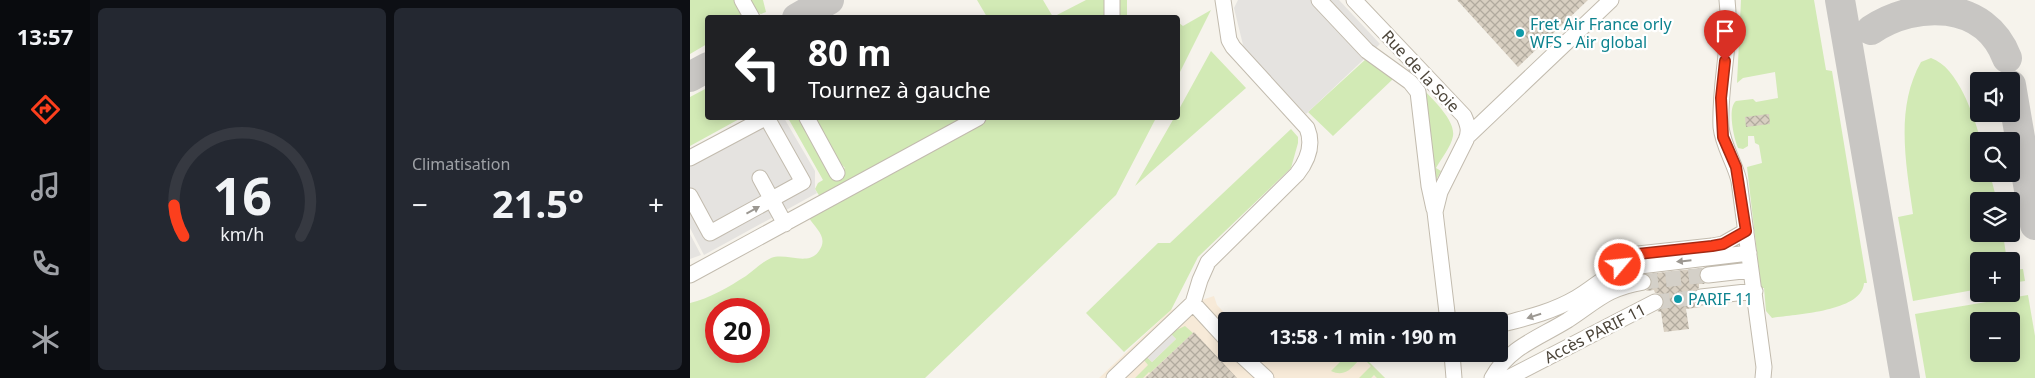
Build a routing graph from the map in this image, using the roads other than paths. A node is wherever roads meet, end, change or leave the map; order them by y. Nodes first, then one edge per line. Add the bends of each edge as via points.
1 (742, 0) edge
2 (1112, 0) edge
3 (1223, 0) edge
4 (1319, 0) edge
5 (1354, 0) edge
6 (1611, 0) edge
7 (1728, 0) edge
8 (750, 15) edge
9 (1112, 15) edge
10 (762, 120) edge
11 (767, 120) edge
12 (808, 120) edge
13 (974, 120) edge
14 (1468, 134) junction
15 (690, 158) edge
16 (837, 173) dead end
17 (760, 178) dead end
18 (690, 196) edge
19 (772, 199) junction
20 (1435, 212) junction
21 (785, 224) junction
22 (1746, 231) junction
23 (1750, 253) junction
24 (1751, 270) junction
25 (1614, 272) junction
26 (690, 275) edge
27 (1708, 275) tunnel mouth
28 (1643, 282) tunnel mouth
29 (1754, 290) junction
30 (1701, 296) tunnel mouth
31 (1588, 298) junction
32 (1655, 302) tunnel mouth
33 (1193, 303) junction
34 (1447, 312) edge
35 (1508, 322) edge
36 (1218, 330) edge
37 (1249, 362) edge
38 (1453, 362) edge
39 (1114, 378) edge
40 (1266, 378) edge
41 (1454, 378) edge
42 (1492, 378) edge
43 (1508, 378) edge
44 (1763, 378) edge

1 - 8 street
2 - 9 street
3 - 33 street via 1232,47 1307,128 1310,150 1297,174 1208,262
4 - 20 street via 1367,50 1410,82 1418,92
5 - 14 street, Rue de la Soie via 1464,116
6 - 14 street
7 - 22 street via 1721,126 1736,167
10 - 15 street
11 - 19 street via 803,182
12 - 16 street
13 - 21 street
14 - 20 street via 1440,192
17 - 19 street
18 -> 19 street via 710,233
19 - 21 street
20 - 34 street
21 - 26 street
22 - 23 street
22 - 25 street via 1723,244 1638,254
23 - 24 street
23 -> 25 street via 1631,267
24 - 27 street
24 - 29 street
25 - 31 street
28 - 31 street, Accès PARIF 11 via 1622,285
29 - 30 street
29 - 44 street
31 -> 35 street
31 - 42 street, Accès PARIF 11 via 1568,320 1515,350
32 - 43 street, Accès PARIF 11
33 - 36 street
33 - 39 street
37 - 40 street
38 - 41 street

